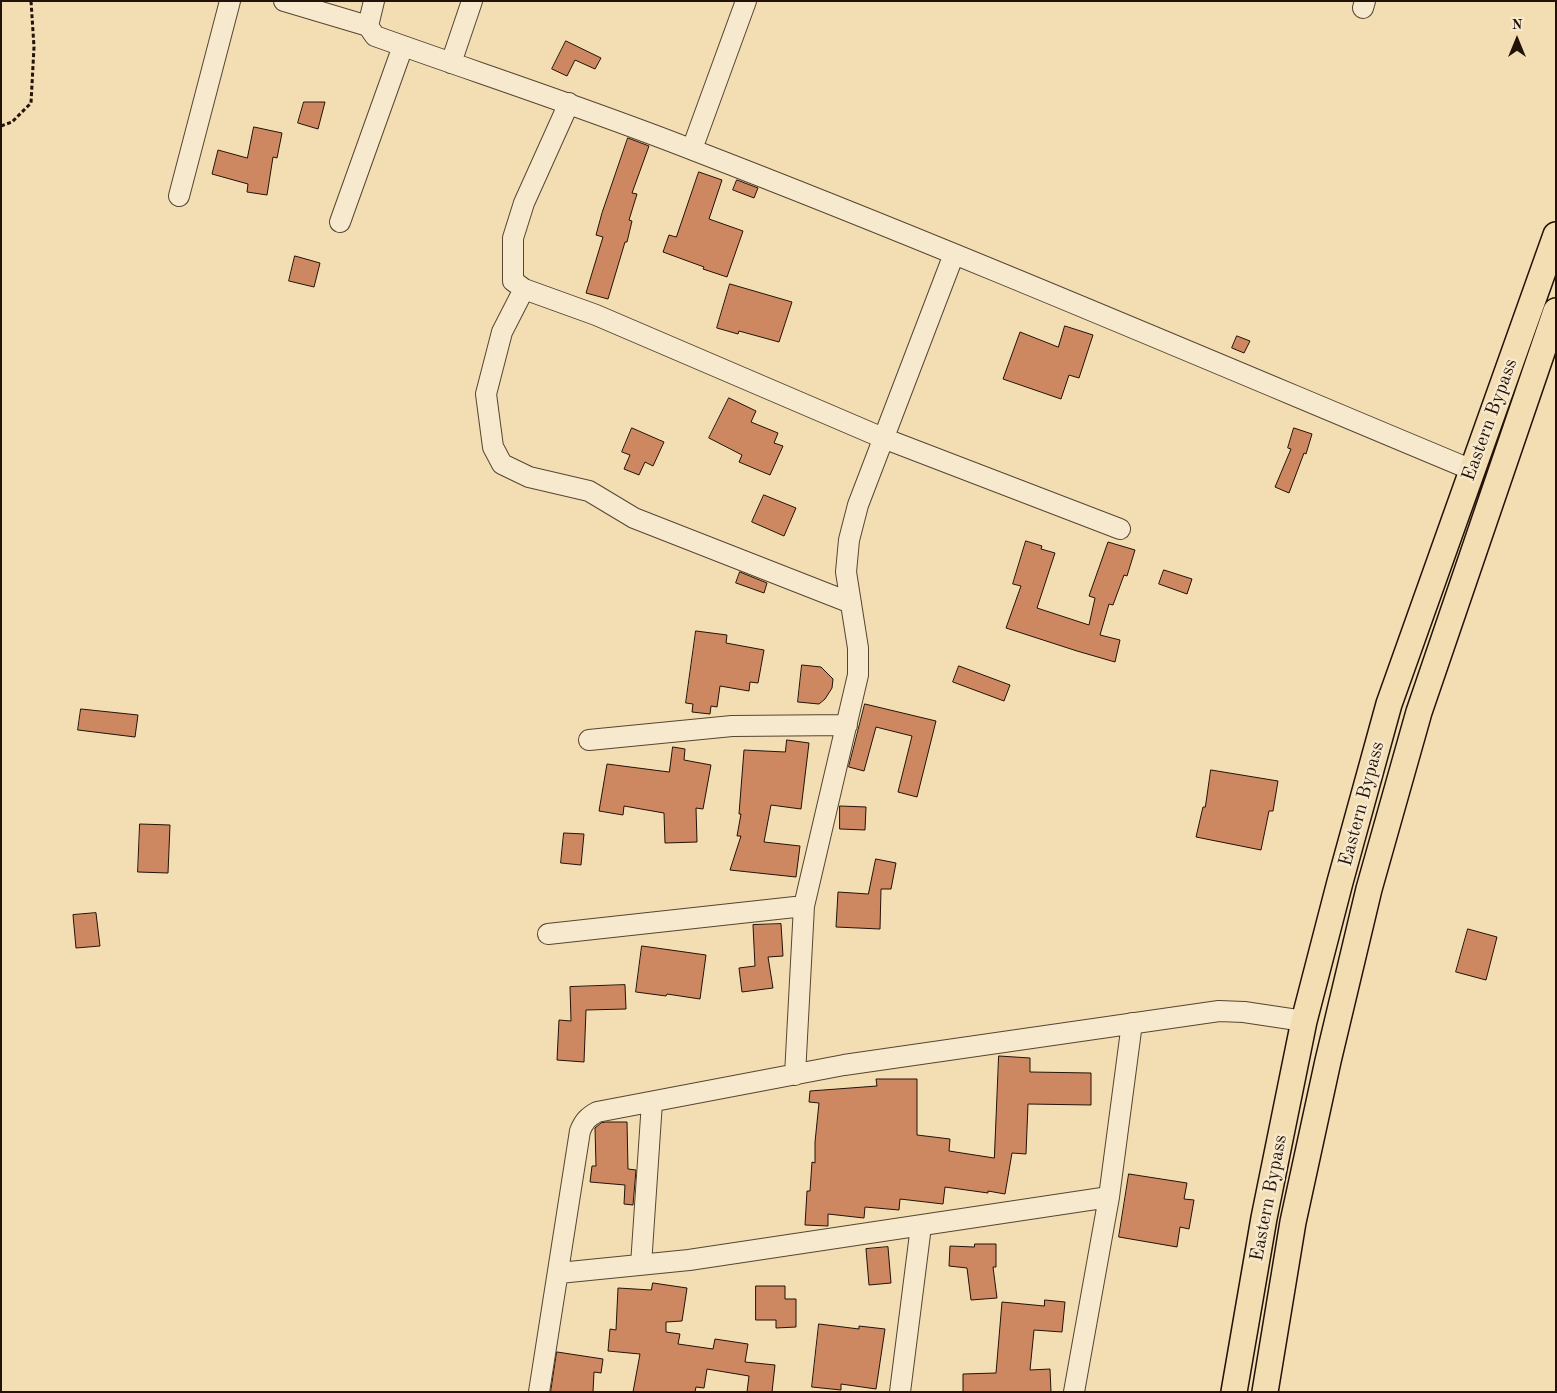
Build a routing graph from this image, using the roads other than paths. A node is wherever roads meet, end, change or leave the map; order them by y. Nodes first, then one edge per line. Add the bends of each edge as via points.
1 (230, 1) edge
2 (284, 1) edge
3 (374, 1) edge
4 (472, 1) edge
5 (746, 1) edge
6 (368, 26) junction
7 (403, 46) junction
8 (451, 63) junction
9 (569, 103) junction
10 (692, 149) junction
11 (179, 196) dead end
12 (340, 222) dead end
13 (1556, 235) edge
14 (954, 254) junction
15 (524, 289) junction
16 (1556, 311) edge
17 (884, 438) junction
18 (1472, 470) junction
19 (1120, 529) dead end
20 (851, 603) junction
21 (847, 725) junction
22 (589, 740) dead end
23 (804, 906) junction
24 (548, 934) dead end
25 (1304, 1022) junction
26 (1132, 1023) junction
27 (795, 1075) junction
28 (652, 1102) junction
29 (1109, 1197) junction
30 (922, 1226) junction
31 (641, 1265) junction
32 (558, 1273) junction
33 (1080, 1391) edge
34 (539, 1392) edge
35 (900, 1392) edge
36 (1234, 1392) edge
37 (1265, 1392) edge

1 - 11 street
2 - 6 street
3 - 6 street
4 - 8 street
5 - 10 street
6 - 7 street via 375,36
7 - 8 street
7 - 12 street
8 - 9 street
9 - 10 street
9 - 15 street via 524,203 513,238 513,281
10 - 14 street
13 - 18 main road, Eastern Bypass
14 - 17 street
14 - 18 street
15 - 17 street via 596,315
15 - 20 street via 502,332 486,394 493,447 502,464 529,477 589,491 634,518
16 - 37 main road, Eastern Bypass via 1418,712 1369,889 1293,1222
17 - 19 street
17 - 20 street via 858,505 849,540 846,572
18 - 25 main road, Eastern Bypass via 1389,704
20 - 21 street via 858,648 858,676
21 - 22 street via 732,726
21 - 23 street
23 - 24 street
23 - 27 street
25 - 26 street via 1220,1011
25 - 36 main road, Eastern Bypass via 1264,1218
26 - 27 street
26 - 29 street
27 - 28 street
28 - 31 street
28 - 32 street via 597,1112 583,1122
29 - 30 street
29 - 33 street
30 - 31 street
30 - 35 street
31 - 32 street
32 - 34 street

